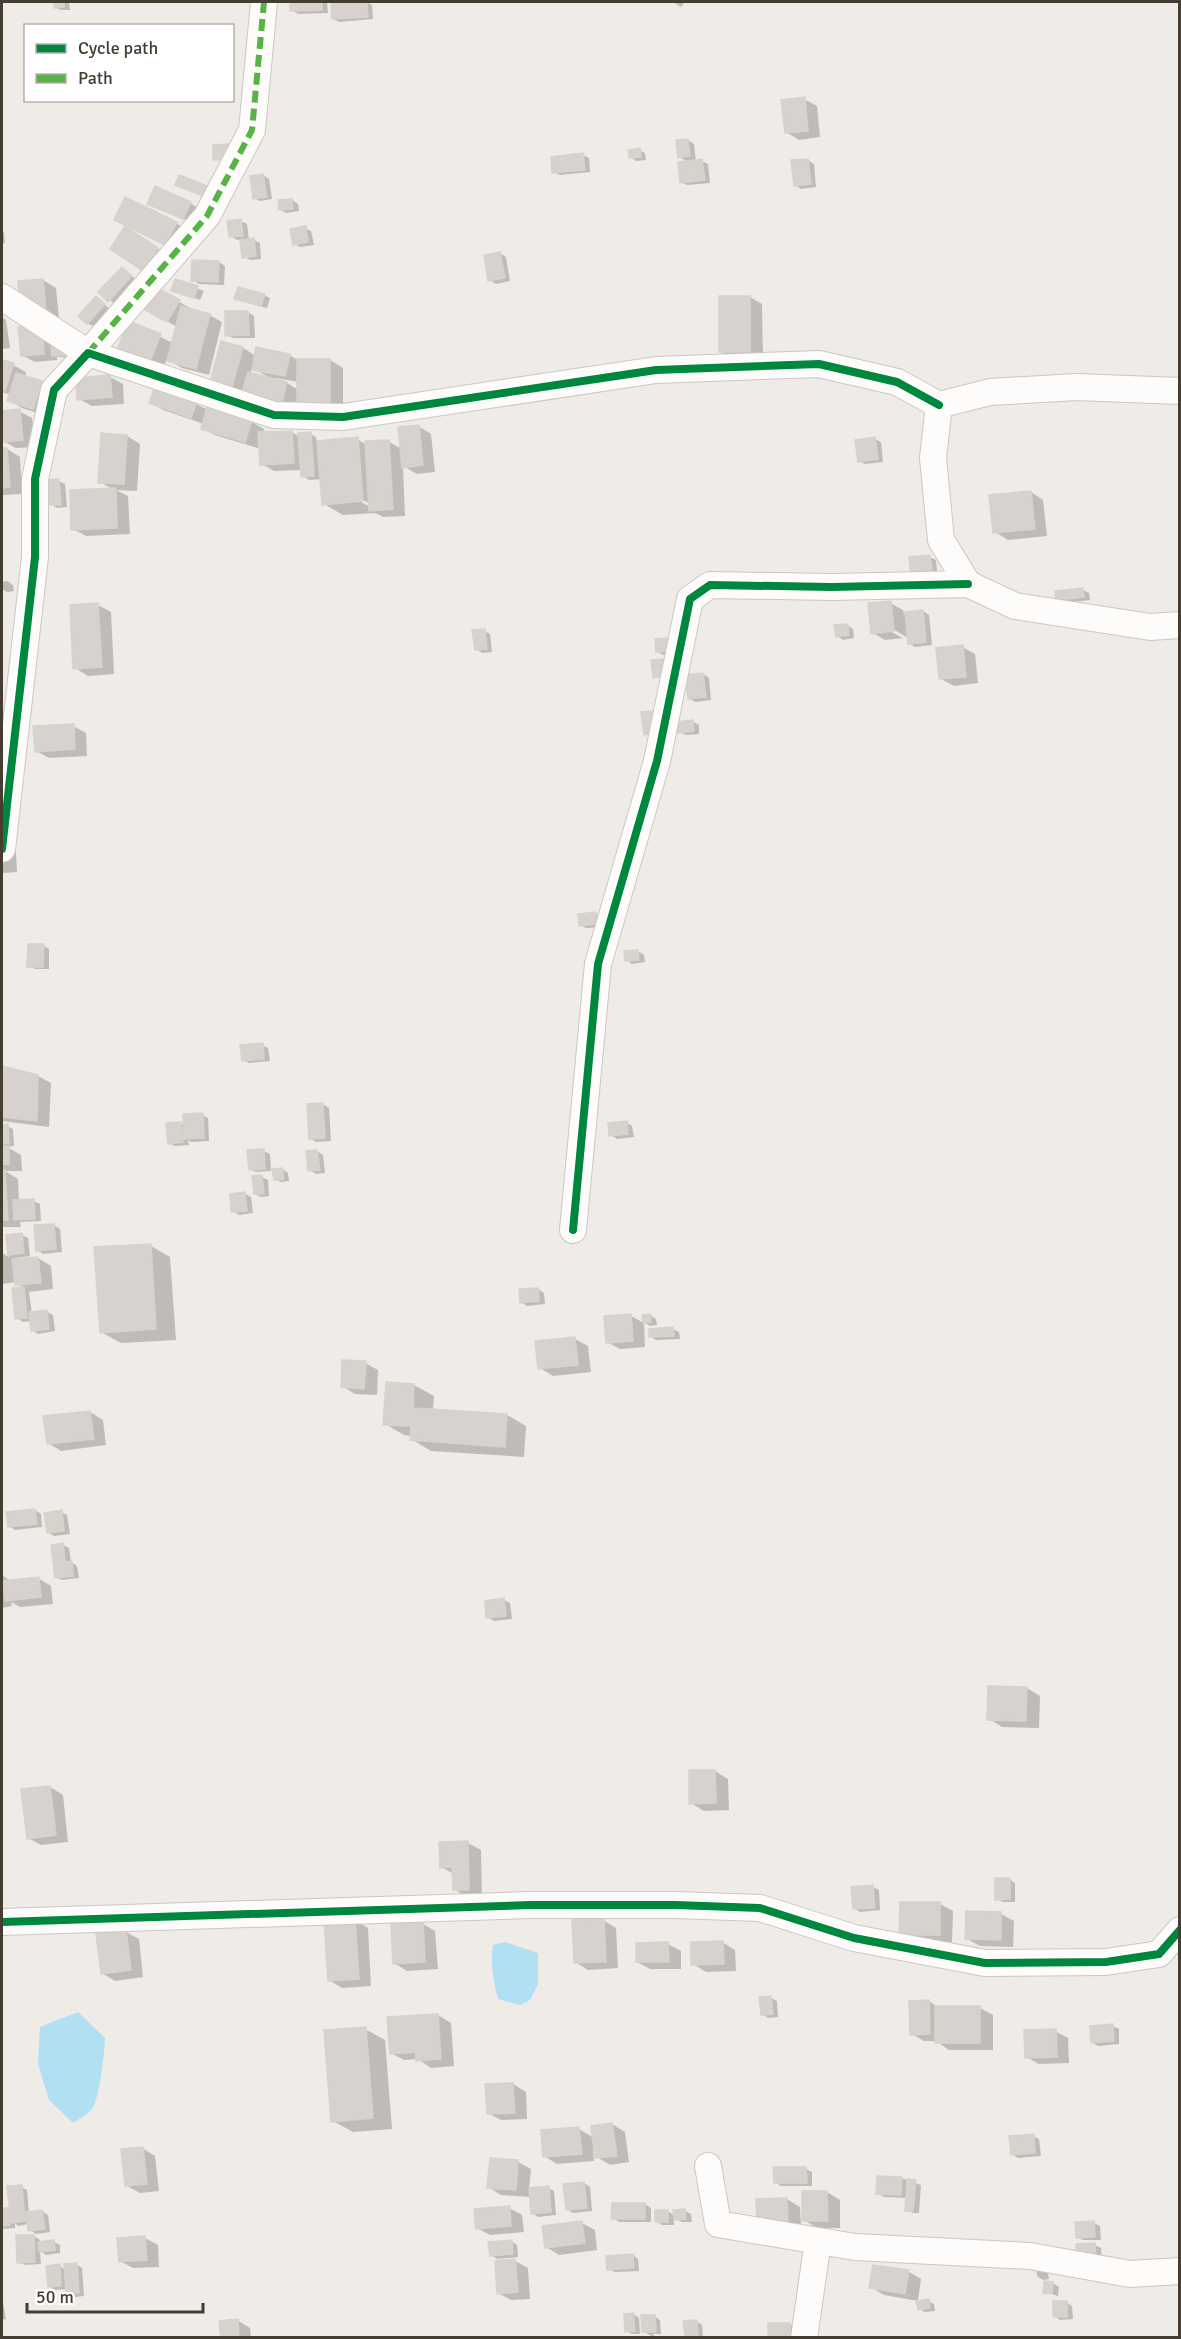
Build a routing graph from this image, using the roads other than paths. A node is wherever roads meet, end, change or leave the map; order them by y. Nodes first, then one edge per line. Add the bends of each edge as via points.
1 (264, 2) edge
2 (2, 297) edge
3 (88, 353) junction
4 (1179, 392) edge
5 (939, 405) junction
6 (969, 585) junction
7 (1179, 625) edge
8 (2, 849) edge
9 (573, 1230) dead end
10 (2, 1922) edge
11 (1179, 1930) edge
12 (708, 2166) dead end
13 (818, 2241) junction
14 (1179, 2271) edge
15 (804, 2337) edge

1 - 3 street via 252,130 207,216
2 - 3 street
3 - 5 street via 274,415 344,417 656,370 819,364 897,382
3 - 8 street via 54,390 35,478 34,557
4 - 5 street via 1076,387 990,392
5 - 6 street via 933,458 941,540
6 - 7 street via 1015,606 1150,627
6 - 9 street via 710,585 690,599 657,761 598,964
10 - 11 street via 530,1905 760,1908 854,1938 984,1963 1106,1962 1159,1954
12 - 13 street via 718,2224
13 - 14 street via 855,2247 1030,2256 1130,2274
13 - 15 street

